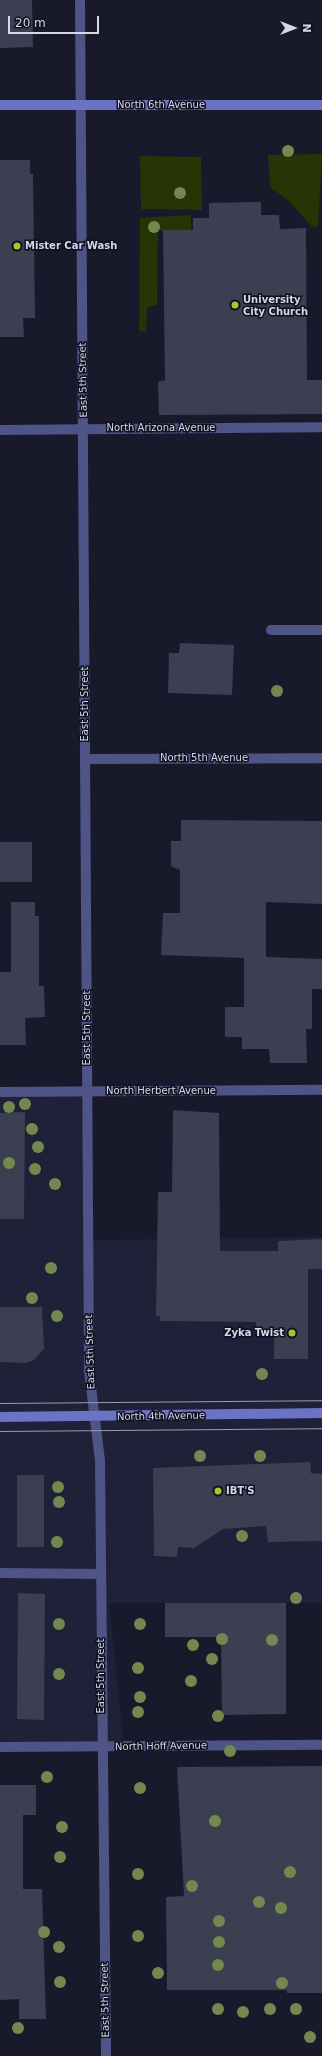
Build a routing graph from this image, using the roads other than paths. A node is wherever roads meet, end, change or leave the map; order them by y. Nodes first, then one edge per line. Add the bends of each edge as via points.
1 (80, 0) edge
2 (0, 105) edge
3 (322, 105) edge
4 (79, 106) junction
5 (322, 427) edge
6 (84, 428) junction
7 (0, 430) edge
8 (271, 630) dead end
9 (322, 630) edge
10 (322, 758) edge
11 (85, 759) junction
12 (322, 1090) edge
13 (0, 1092) edge
14 (88, 1092) junction
15 (322, 1413) edge
16 (0, 1417) edge
17 (94, 1417) junction
18 (0, 1573) edge
19 (101, 1574) junction
20 (322, 1745) edge
21 (0, 1747) edge
22 (102, 1747) junction
23 (106, 2056) edge

1 - 4 street, East 5th Street
2 - 4 street, North 6th Avenue
3 - 4 street, North 6th Avenue
4 - 6 street, East 5th Street
5 - 6 street, North Arizona Avenue
6 - 7 street, North Arizona Avenue
6 - 11 street, East 5th Street
8 - 9 street
10 - 11 street, North 5th Avenue
11 - 14 street, East 5th Street
12 - 14 street, North Herbert Avenue
13 - 14 street, North Herbert Avenue
14 - 17 street, East 5th Street via 89,1371
15 - 17 street, North 4th Avenue
16 - 17 street, North 4th Avenue
17 - 19 street, East 5th Street via 100,1460
18 - 19 street
19 - 22 street, East 5th Street
20 - 22 street, North Hoff Avenue
21 - 22 street, North Hoff Avenue
22 - 23 street, East 5th Street

